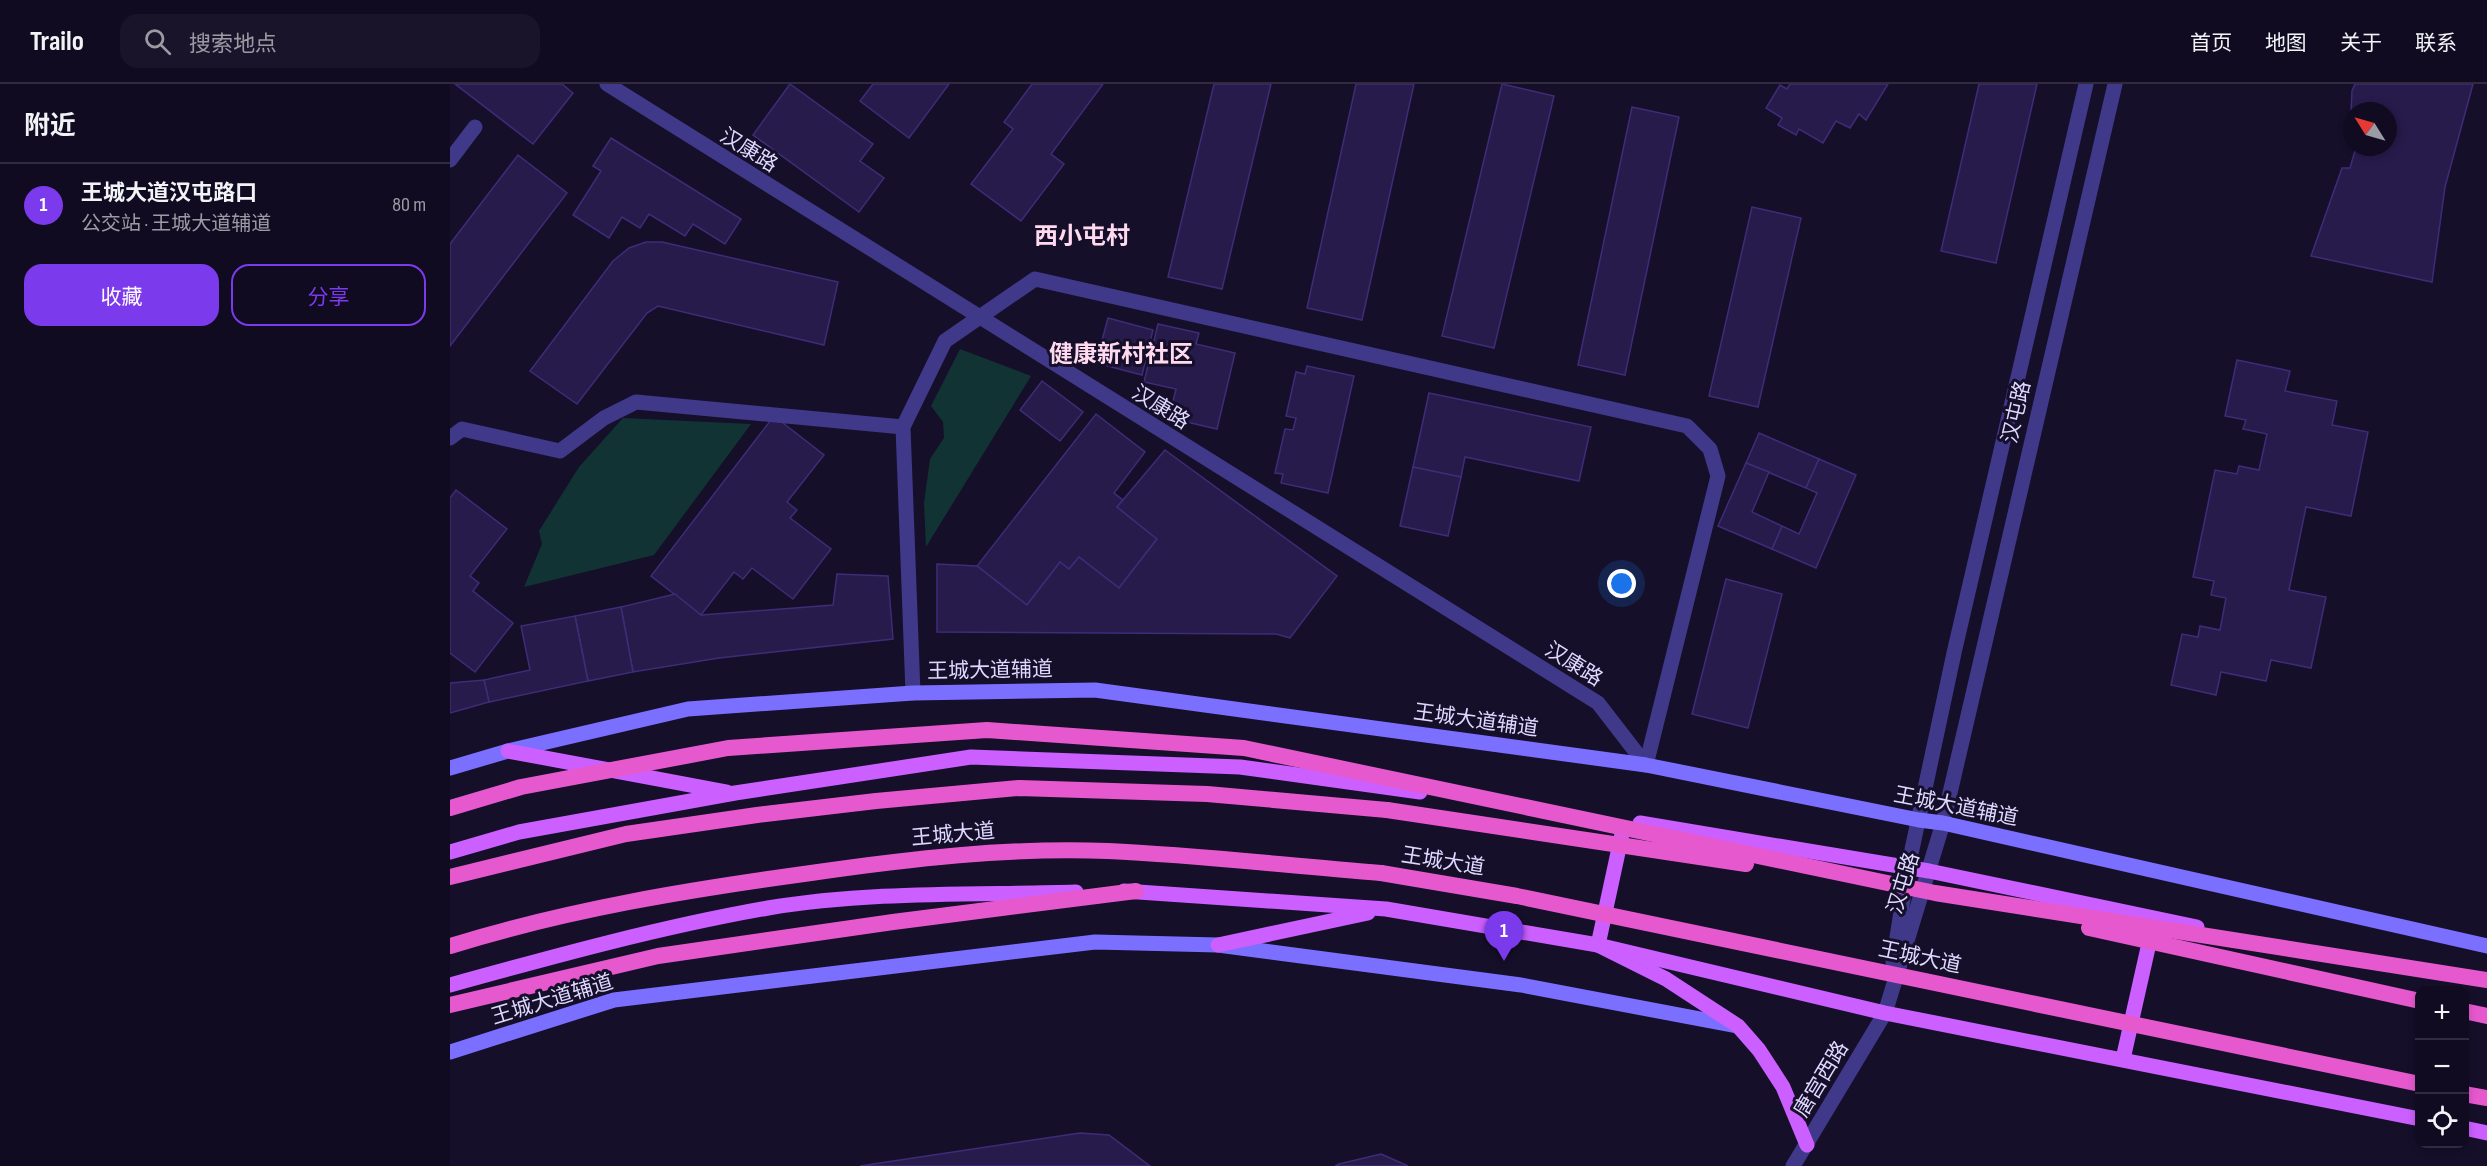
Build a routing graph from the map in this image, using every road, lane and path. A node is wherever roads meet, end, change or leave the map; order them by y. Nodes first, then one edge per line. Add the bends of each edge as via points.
1 (607, 84) edge
2 (2086, 84) edge
3 (2115, 84) edge
4 (475, 127) dead end
5 (450, 160) edge
6 (979, 318) junction
7 (903, 427) junction
8 (450, 438) edge
9 (913, 693) junction
10 (508, 751) junction
11 (1646, 765) junction
12 (450, 768) edge
13 (735, 793) junction
14 (450, 808) edge
15 (1919, 820) junction
16 (1625, 821) junction
17 (1943, 823) junction
18 (450, 852) edge
19 (1908, 868) junction
20 (1929, 871) junction
21 (450, 877) edge
22 (1136, 891) junction
23 (1935, 893) junction
24 (1386, 909) junction
25 (2155, 918) junction
26 (1218, 945) junction
27 (1598, 945) junction
28 (450, 946) edge
29 (2487, 946) edge
30 (2487, 980) edge
31 (450, 985) edge
32 (2487, 988) edge
33 (2415, 1000) edge
34 (450, 1005) edge
35 (2469, 1012) edge
36 (1885, 1013) junction
37 (2487, 1016) edge
38 (1738, 1026) junction
39 (450, 1052) edge
40 (2123, 1059) junction
41 (2415, 1083) edge
42 (2469, 1095) edge
43 (2487, 1098) edge
44 (2415, 1118) edge
45 (2469, 1129) edge
46 (2487, 1133) edge
47 (1807, 1145) junction
48 (1793, 1166) edge

1 - 6 street, 汉康路
2 - 15 street, 汉屯路
3 - 17 street, 汉屯路
4 - 5 street
6 - 7 street via 945,341
6 - 11 street, 汉康路 via 1598,703
6 - 11 street via 1035,279 1687,426 1710,449 1718,476
7 - 8 street via 636,402 604,418 560,451 462,429
7 - 9 street
9 - 10 main road, 王城大道辅道 via 688,709
9 - 11 main road, 王城大道辅道 via 1095,690
10 - 12 main road, 王城大道辅道
10 - 13 main road
11 - 15 main road, 王城大道辅道
13 - 16 main road via 971,757 1240,767
13 - 18 main road via 519,832
14 - 23 highway, bridge via 521,787 728,748 987,730 1244,748
15 - 17 main road, 王城大道辅道
15 - 19 street, 汉屯路
16 - 19 main road
16 - 27 main road
17 - 20 street, 汉屯路
17 - 29 main road, 王城大道辅道
19 - 20 main road
19 - 36 street, 汉屯路
20 - 25 main road
20 - 36 street, 汉屯路
21 - 23 highway, 王城大道, bridge via 626,834 852,803 1019,788 1207,794 1386,810
22 - 24 main road
22 - 31 main road via 864,898 769,908 612,941
22 - 34 highway via 658,956
23 - 30 highway, bridge
23 - 33 highway, 王城大道, bridge
24 - 26 main road
24 - 27 main road
25 - 32 main road
25 - 40 main road
26 - 38 main road, 王城大道辅道 via 1521,985
26 - 39 main road, 王城大道辅道 via 1095,942 614,1000
27 - 36 main road
27 - 38 main road via 1666,979
28 - 41 highway, 王城大道, bridge via 609,904 711,886 866,865 1018,851 1108,851 1381,873 1517,896
35 - 37 highway
36 - 40 main road
36 - 47 street, 唐宫西路
38 - 47 main road via 1783,1087
40 - 44 main road
42 - 43 highway
45 - 46 main road
47 - 48 street, 唐宫西路

